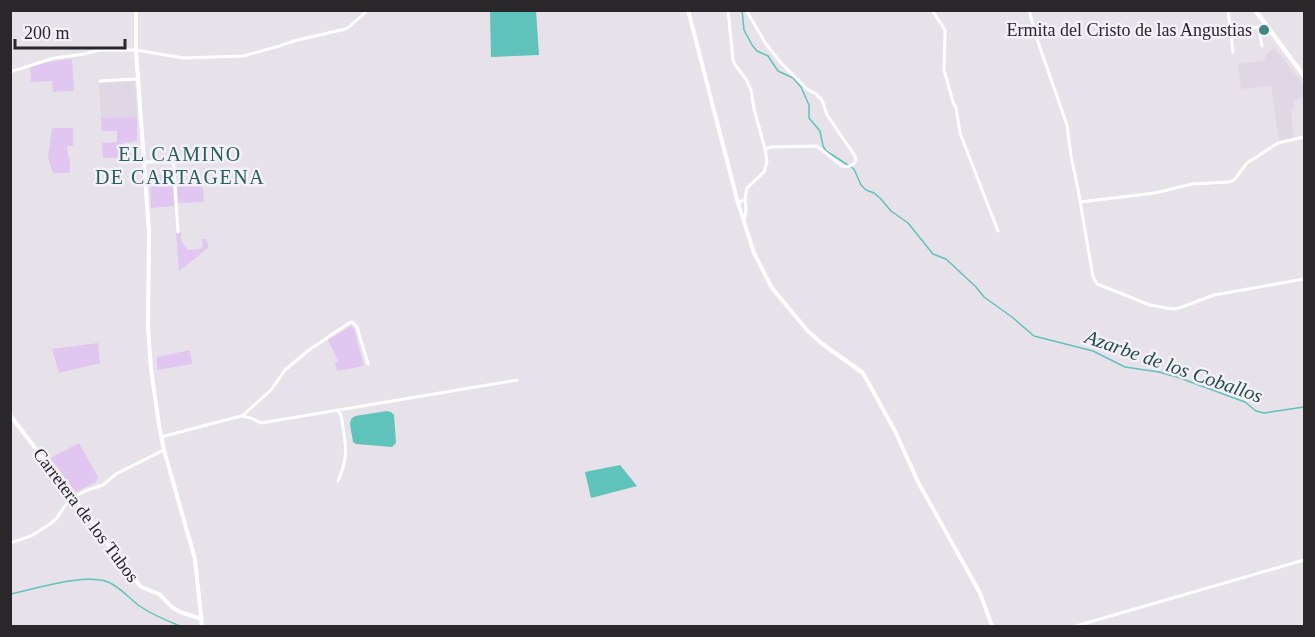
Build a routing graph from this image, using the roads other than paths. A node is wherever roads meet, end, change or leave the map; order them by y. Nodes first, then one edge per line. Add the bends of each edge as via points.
1 (136, 10) edge
2 (368, 10) edge
3 (688, 10) edge
4 (728, 10) edge
5 (746, 10) edge
6 (932, 10) edge
7 (1029, 10) edge
8 (1228, 10) edge
9 (1255, 10) edge
10 (1266, 24) junction
11 (1259, 27) junction
12 (1231, 31) junction
13 (1262, 46) dead end
14 (136, 50) junction
15 (1233, 52) dead end
16 (10, 72) edge
17 (1305, 76) edge
18 (138, 79) junction
19 (100, 81) dead end
20 (1305, 137) edge
21 (765, 149) junction
22 (173, 155) dead end
23 (144, 162) junction
24 (173, 162) junction
25 (745, 199) junction
26 (1080, 202) junction
27 (738, 203) junction
28 (744, 223) junction
29 (998, 231) dead end
30 (178, 232) dead end
31 (1305, 279) edge
32 (368, 364) dead end
33 (517, 380) dead end
34 (337, 410) junction
35 (10, 415) edge
36 (242, 416) junction
37 (161, 437) junction
38 (164, 450) junction
39 (338, 481) dead end
40 (74, 498) junction
41 (10, 543) edge
42 (1305, 560) edge
43 (202, 619) junction
44 (202, 627) edge
45 (992, 627) edge
46 (1076, 627) edge

1 - 14 main road
2 - 14 street via 345,29 243,56 183,58
3 - 27 main road
4 - 21 street via 733,60 750,87
5 - 21 street via 781,63 822,100 856,161 845,167 814,146
6 - 29 street via 945,30 945,70 960,133
7 - 26 street via 1067,125
8 - 12 street
9 - 10 main road
10 - 11 street
10 - 17 main road
11 - 12 street
11 - 13 street
12 - 15 street
14 - 16 street via 99,50 54,58
14 - 18 main road
18 - 19 street
18 - 23 main road
20 - 26 street via 1278,143 1261,153 1229,182
21 - 25 street via 764,172 747,188
22 - 24 street
23 - 24 street
23 - 37 main road via 149,232 148,327
24 - 30 street
25 - 27 street
25 - 28 street
26 - 31 street via 1097,284 1150,304 1175,309 1222,293
27 - 28 main road
28 - 45 main road via 772,288 807,330 863,373 980,593
32 - 36 street via 357,327 349,322 285,370 271,390
33 - 34 street
34 - 36 street via 261,423
34 - 39 street via 347,450
35 - 40 main road, Carretera de los Tubos
36 - 37 street
37 - 38 main road
38 - 40 street
38 - 43 main road via 195,559
40 - 41 street via 50,525
40 - 43 main road, Carretera de los Tubos via 141,587 159,594 180,612
42 - 46 street
43 - 44 main road

